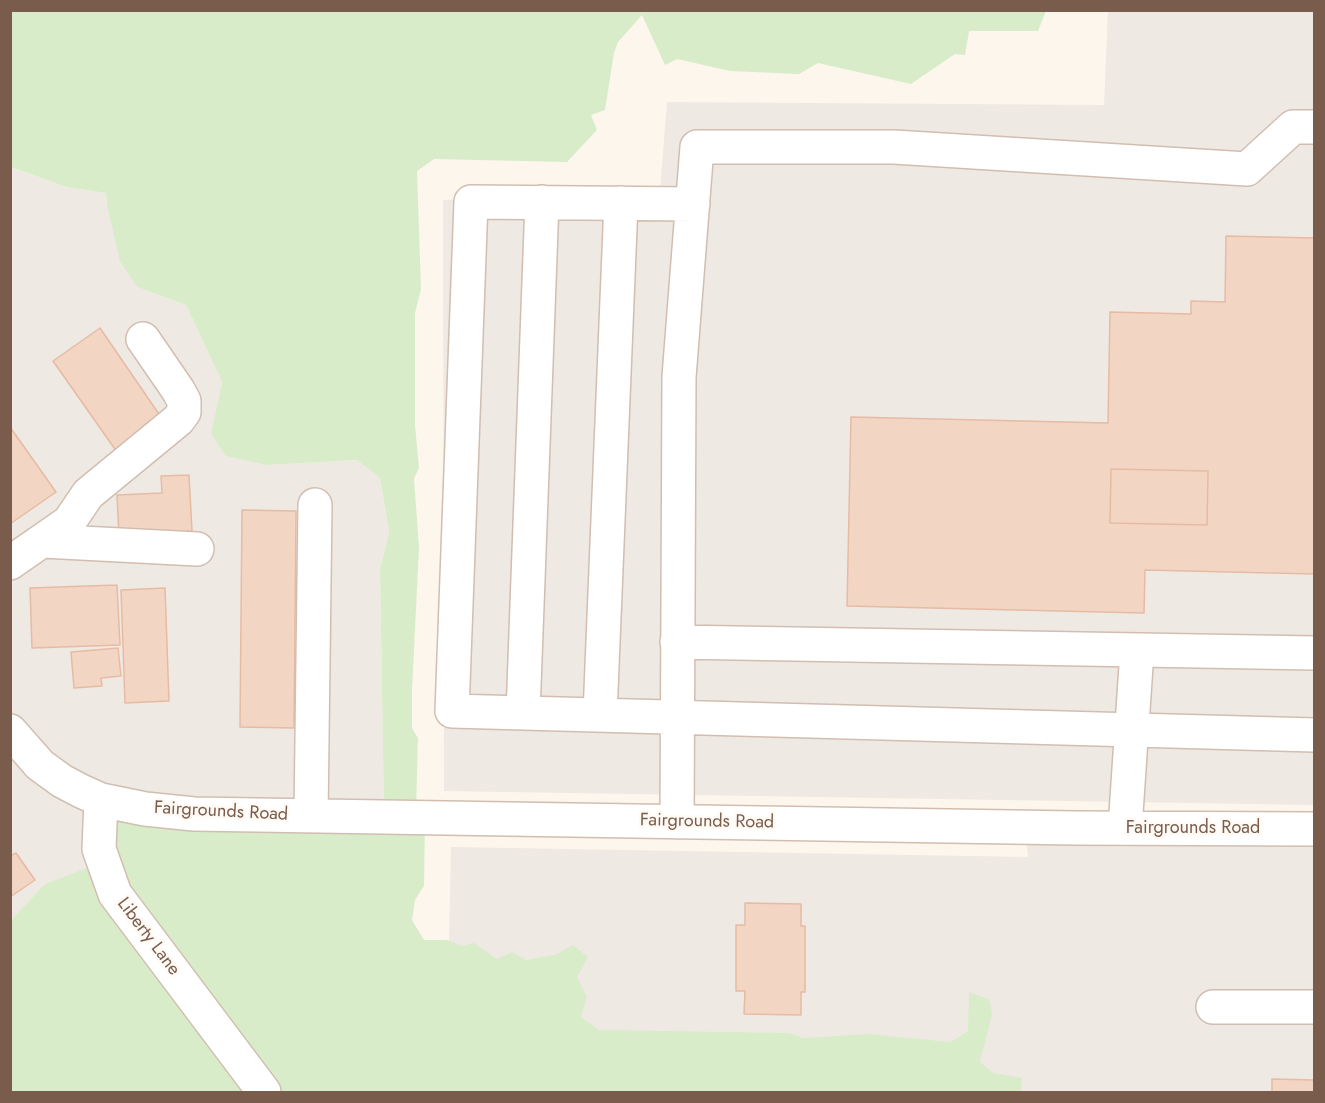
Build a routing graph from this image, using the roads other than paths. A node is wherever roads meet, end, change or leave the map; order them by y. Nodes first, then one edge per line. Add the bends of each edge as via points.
1 (1314, 126) edge
2 (542, 202) junction
3 (621, 203) junction
4 (693, 204) junction
5 (143, 339) dead end
6 (315, 505) dead end
7 (43, 541) junction
8 (197, 549) dead end
9 (10, 562) edge
10 (677, 642) junction
11 (1137, 651) junction
12 (1314, 652) edge
13 (523, 714) junction
14 (600, 715) junction
15 (676, 718) junction
16 (1132, 730) junction
17 (10, 731) edge
18 (1314, 735) edge
19 (101, 800) junction
20 (311, 816) junction
21 (677, 822) junction
22 (1125, 828) junction
23 (1314, 829) edge
24 (1213, 1007) dead end
25 (1314, 1007) edge
26 (264, 1092) edge

1 - 4 street via 1293,127 1247,170 894,147 697,147
2 - 3 street
2 - 13 street
2 - 13 street via 471,202 452,711
3 - 4 street
3 - 14 street
4 - 10 street via 679,377
5 - 7 street via 184,400 184,412 88,494 69,522
6 - 20 street
7 - 8 street
7 - 9 street
10 - 11 street
10 - 15 street
11 - 12 street
11 - 16 street
13 - 14 street
14 - 15 street
15 - 16 street
15 - 21 street
16 - 18 street
16 - 22 street
17 - 19 street via 40,765 62,782
19 - 20 street, Fairgrounds Road via 194,814
19 - 26 street, Liberty Lane via 99,849 115,894
20 - 21 street, Fairgrounds Road
21 - 22 street, Fairgrounds Road
22 - 23 street, Fairgrounds Road
24 - 25 street

